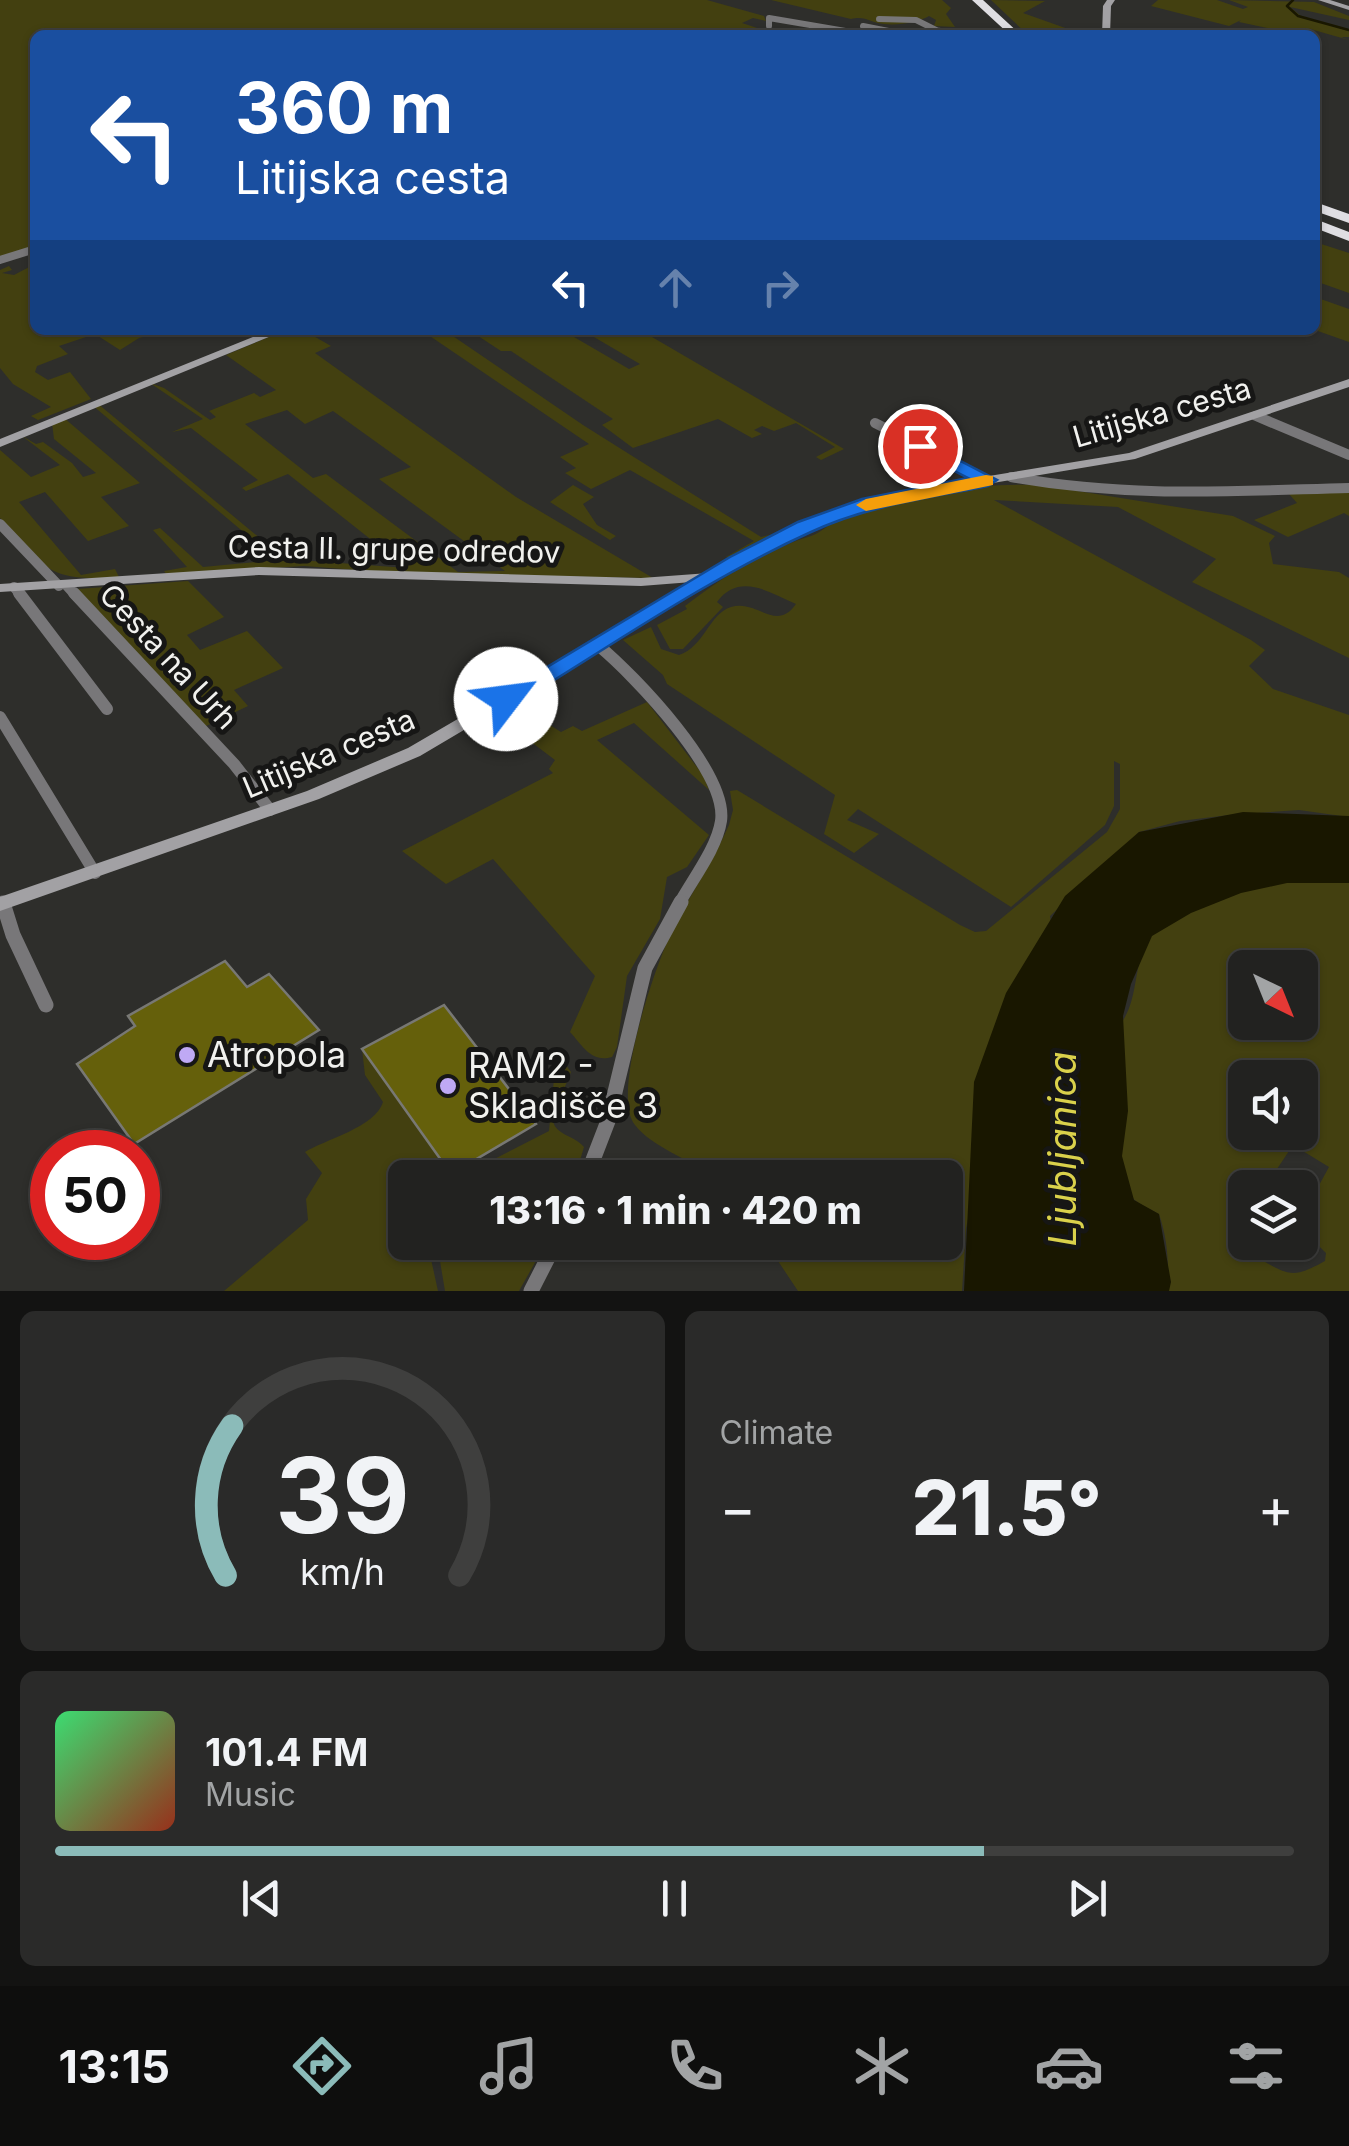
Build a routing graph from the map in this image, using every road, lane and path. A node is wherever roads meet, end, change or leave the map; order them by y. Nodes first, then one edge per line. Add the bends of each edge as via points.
1 (964, 0) edge
2 (977, 0) edge
3 (1110, 0) edge
4 (1334, 0) edge
5 (1324, 1) edge
6 (1349, 8) edge
7 (879, 19) dead end
8 (825, 22) dead end
9 (769, 26) dead end
10 (924, 29) dead end
11 (866, 30) edge
12 (931, 30) edge
13 (936, 30) edge
14 (997, 30) edge
15 (1010, 30) edge
16 (1106, 30) edge
17 (1320, 207) edge
18 (1320, 208) edge
19 (1349, 210) edge
20 (1349, 222) edge
21 (1320, 224) edge
22 (1349, 238) edge
23 (30, 251) edge
24 (0, 260) edge
25 (268, 335) edge
26 (1345, 388) edge
27 (1256, 416) junction
28 (875, 424) dead end
29 (0, 443) edge
30 (1349, 455) edge
31 (1011, 477) junction
32 (988, 480) junction
33 (1349, 488) edge
34 (0, 524) edge
35 (712, 576) junction
36 (62, 585) junction
37 (7, 587) edge
38 (599, 646) junction
39 (106, 709) dead end
40 (0, 717) edge
41 (270, 810) junction
42 (94, 873) junction
43 (1, 904) edge
44 (46, 1005) dead end
45 (593, 1160) edge
46 (547, 1260) edge
47 (531, 1291) edge

1 - 14 highway
2 - 15 highway
3 - 16 main road
4 - 5 main road
5 - 6 main road
7 - 13 street via 916,20
8 - 11 street
9 - 11 street via 769,18
10 - 12 street
17 - 19 highway
18 - 20 highway
21 - 22 highway
23 - 24 street
25 - 29 main road
26 - 27 main road, Litijska cesta
27 - 30 street
27 - 31 main road, Litijska cesta via 1132,456
28 - 32 street
31 - 32 main road, Litijska cesta
31 - 33 street via 1182,495
32 - 35 main road, Litijska cesta via 838,514
34 - 36 street, Cesta na Urh
35 - 36 main road, Cesta II. grupe odredov via 641,582 259,570
35 - 38 main road, Litijska cesta
36 - 37 main road, Cesta II. grupe odredov
36 - 41 street, Cesta na Urh
37 - 39 street, Cesta II. grupe odredov
38 - 41 main road, Litijska cesta via 414,752
38 - 45 street via 638,679 715,782 723,815 645,968
40 - 42 street
41 - 42 main road, Litijska cesta
42 - 43 main road, Litijska cesta
43 - 44 street, Litijska cesta
46 - 47 street

